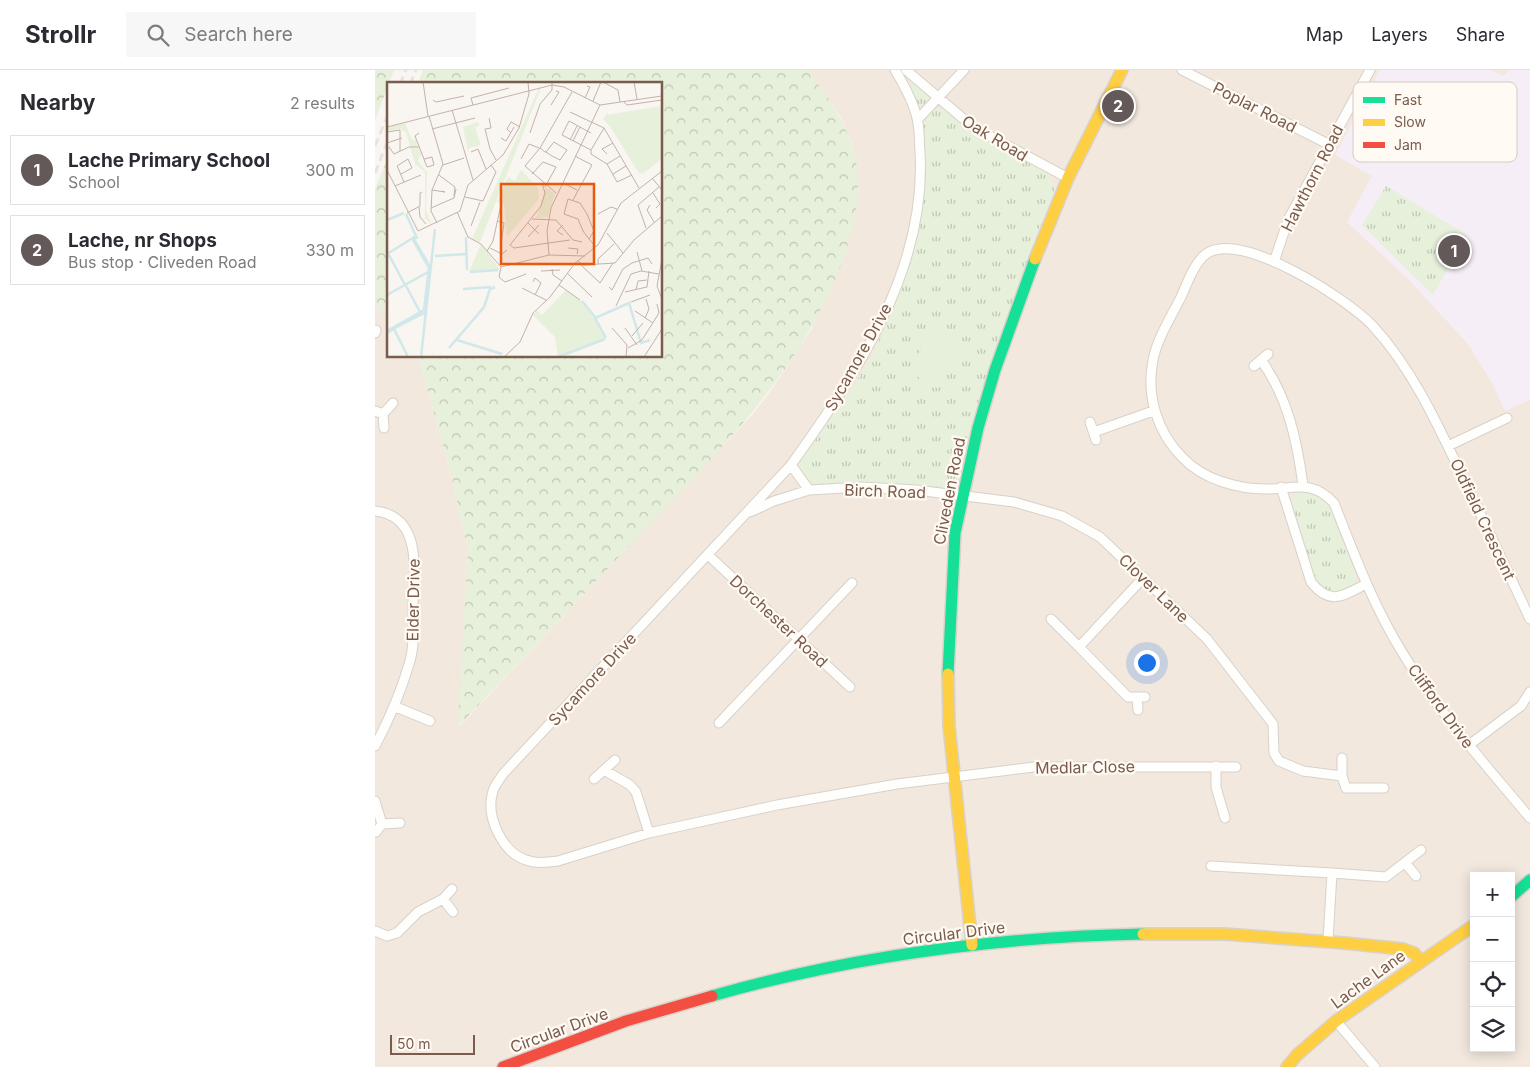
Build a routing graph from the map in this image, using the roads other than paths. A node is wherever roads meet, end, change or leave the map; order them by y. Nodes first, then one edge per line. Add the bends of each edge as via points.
1 (895, 70) edge
2 (906, 70) edge
3 (964, 70) edge
4 (1122, 70) edge
5 (1182, 70) edge
6 (1370, 70) edge
7 (1363, 82) edge
8 (938, 99) junction
9 (1353, 101) edge
10 (917, 119) junction
11 (1329, 144) junction
12 (1067, 178) junction
13 (1274, 262) junction
14 (1261, 360) dead end
15 (393, 403) dead end
16 (1153, 411) junction
17 (379, 412) edge
18 (1507, 418) dead end
19 (1090, 422) dead end
20 (383, 428) dead end
21 (1448, 446) junction
22 (791, 464) junction
23 (1303, 486) junction
24 (1281, 487) junction
25 (809, 490) junction
26 (962, 495) junction
27 (375, 511) edge
28 (746, 514) junction
29 (1339, 516) joint
30 (708, 555) junction
31 (1144, 577) junction
32 (852, 583) dead end
33 (1366, 584) junction
34 (1530, 619) edge
35 (1051, 620) dead end
36 (797, 639) junction
37 (1079, 647) junction
38 (850, 687) dead end
39 (1530, 692) edge
40 (396, 707) junction
41 (1137, 710) dead end
42 (430, 721) dead end
43 (719, 723) dead end
44 (1469, 745) junction
45 (375, 746) edge
46 (1342, 758) dead end
47 (615, 760) dead end
48 (1216, 766) junction
49 (1237, 767) dead end
50 (604, 770) junction
51 (1341, 776) junction
52 (955, 777) junction
53 (594, 780) dead end
54 (1384, 788) dead end
55 (375, 800) edge
56 (1225, 818) dead end
57 (1530, 818) edge
58 (400, 823) dead end
59 (382, 824) junction
60 (376, 832) edge
61 (649, 833) junction
62 (1421, 850) dead end
63 (1406, 864) junction
64 (1211, 866) dead end
65 (1332, 873) junction
66 (1416, 876) dead end
67 (1530, 880) edge
68 (452, 889) dead end
69 (1515, 893) edge
70 (443, 899) junction
71 (453, 912) dead end
72 (1470, 928) edge
73 (375, 932) edge
74 (1328, 940) junction
75 (972, 945) junction
76 (1421, 961) junction
77 (1336, 1021) junction
78 (503, 1067) edge
79 (1287, 1067) edge
80 (1375, 1067) edge

1 - 10 street, Sycamore Drive via 909,95
2 - 8 street, Oak Road
3 - 8 street
4 - 12 street, Cliveden Road
5 - 11 street, Poplar Road
6 - 7 street, Hawthorn Road
8 - 10 street
8 - 12 street, Oak Road via 973,127
9 - 11 street, Hawthorn Road
10 - 22 street, Sycamore Drive via 921,177 904,265 874,335 853,373
11 - 13 street, Hawthorn Road via 1289,220
12 - 26 street, Cliveden Road via 995,370
13 - 16 street, Oldfield Crescent via 1223,248 1206,253 1158,344 1151,385
13 - 21 street, Oldfield Crescent via 1329,292 1370,323 1407,371
14 - 23 street via 1286,408 1299,453
15 - 17 street
16 - 19 street via 1095,436
16 - 24 street, Oldfield Crescent via 1182,458 1201,471 1224,483 1264,489
17 - 20 street
18 - 21 street, Oldfield Crescent
21 - 34 street, Oldfield Crescent
22 - 25 street
22 - 28 street, Sycamore Drive
23 - 24 street, Oldfield Crescent
23 - 29 street, Oldfield Crescent via 1325,494
24 - 33 street via 1311,582 1319,592 1327,596 1343,596
25 - 26 street, Birch Road via 862,487
25 - 28 street, Birch Road via 774,500
26 - 31 street, Clover Lane via 1014,502 1062,516 1100,537
26 - 52 street, Cliveden Road via 955,533 948,646 949,726
27 - 40 street, Elder Drive via 395,518 408,533 414,549 414,642
28 - 30 street, Sycamore Drive
29 - 33 street, Clifford Drive
30 - 36 street, Dorchester Road
30 - 61 street, Sycamore Drive via 503,774 493,791 491,808 494,824 502,840 526,860 542,863 558,860
31 - 37 street
31 - 51 street, Clover Lane via 1207,639 1267,715 1274,732 1274,753 1279,761 1303,771
32 - 36 street
33 - 44 street, Clifford Drive via 1401,651 1435,704
35 - 37 street
36 - 38 street, Dorchester Road
36 - 43 street
37 - 41 street via 1128,696 1141,697
39 - 44 street via 1521,706
40 - 42 street
40 - 45 street, Elder Drive
44 - 57 street, Clifford Drive
46 - 51 street
47 - 50 street
48 - 49 street, Medlar Close
48 - 52 street, Medlar Close via 1034,767
48 - 56 street via 1216,786
50 - 53 street
50 - 61 street via 636,792
51 - 54 street via 1347,788
52 - 61 street, Sycamore Drive via 841,793
52 - 75 street, Cliveden Road
55 - 59 street
58 - 59 street
59 - 60 street
62 - 63 street
63 - 65 street via 1387,877
63 - 66 street
64 - 65 street
65 - 74 street
67 - 69 street
68 - 70 street
70 - 71 street
70 - 73 street via 418,912 397,933 387,936
72 - 76 street, Lache Lane
74 - 75 street, Circular Drive via 1164,933
74 - 76 street, Circular Drive via 1403,949 1414,953
75 - 78 street, Circular Drive via 787,977 731,991 667,1008
76 - 77 street, Lache Lane
77 - 79 street, Lache Lane
77 - 80 street

